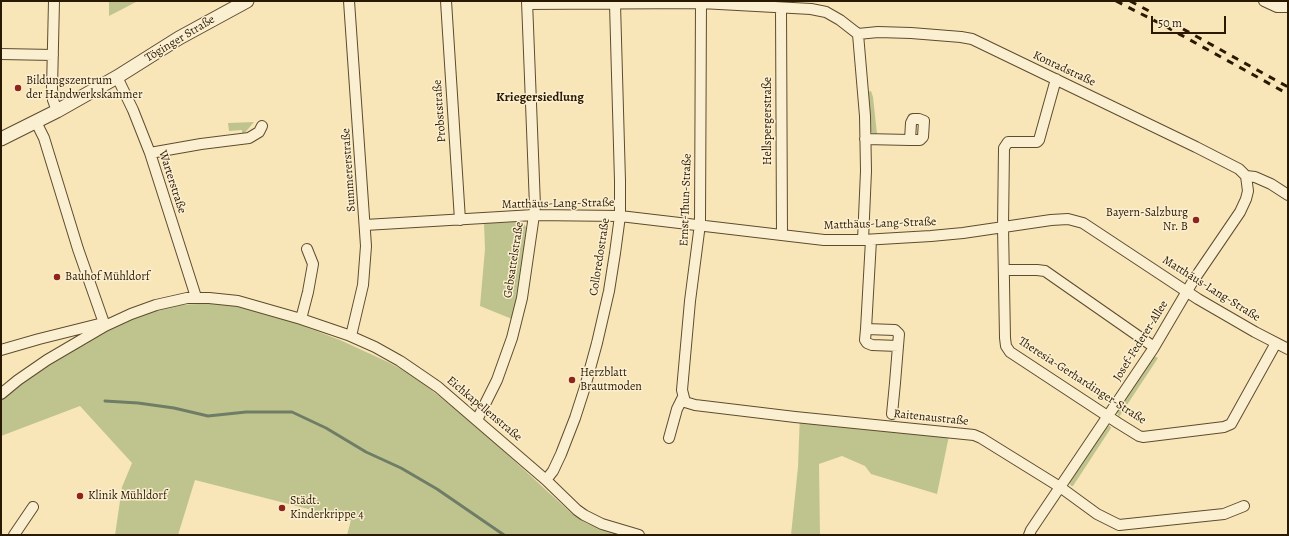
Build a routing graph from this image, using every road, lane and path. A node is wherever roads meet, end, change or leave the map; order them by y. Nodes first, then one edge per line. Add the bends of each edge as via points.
1 (54, 1) edge
2 (247, 1) edge
3 (349, 1) edge
4 (446, 1) edge
5 (1264, 1) edge
6 (701, 2) edge
7 (527, 3) edge
8 (685, 3) edge
9 (615, 4) junction
10 (232, 5) edge
11 (818, 6) edge
12 (1288, 7) edge
13 (781, 8) junction
14 (858, 34) junction
15 (1, 54) edge
16 (53, 55) junction
17 (117, 77) junction
18 (1056, 79) junction
19 (57, 111) junction
20 (36, 122) junction
21 (262, 126) dead end
22 (1, 138) edge
23 (865, 138) junction
24 (910, 140) dead end
25 (150, 153) junction
26 (1246, 176) junction
27 (1288, 195) edge
28 (534, 215) junction
29 (620, 216) junction
30 (460, 220) junction
31 (700, 224) junction
32 (366, 225) junction
33 (1003, 227) junction
34 (782, 235) junction
35 (867, 240) junction
36 (307, 249) dead end
37 (1004, 270) junction
38 (1187, 292) junction
39 (196, 298) junction
40 (301, 319) junction
41 (105, 326) junction
42 (866, 329) junction
43 (351, 336) junction
44 (1276, 343) junction
45 (898, 346) junction
46 (1154, 347) junction
47 (1288, 349) edge
48 (1, 350) edge
49 (1, 394) edge
50 (684, 400) junction
51 (892, 414) dead end
52 (1108, 417) junction
53 (477, 420) junction
54 (669, 438) dead end
55 (546, 480) junction
56 (1060, 487) junction
57 (1244, 506) dead end
58 (34, 507) dead end
59 (14, 535) edge
60 (639, 535) edge
61 (1030, 535) edge

1 - 16 street
2 - 10 street, Töginger Straße
3 - 32 street, Summererstraße
4 - 30 street, Probststraße
5 - 12 street via 1277,7
6 - 8 street
6 - 13 street
6 - 31 street, Ernst-Thun-Straße
7 - 9 street
7 - 28 street, Gebsattelstraße
8 - 9 street
9 - 29 street, Colloredostraße
10 - 17 street, Töginger Straße
11 - 13 street
11 - 14 street
13 - 34 street, Hellspergerstraße
14 - 18 street, Konradstraße via 911,33 972,39
14 - 23 street
15 - 16 street
16 - 19 street via 52,89
17 - 19 street, Töginger Straße
17 - 25 street, Warterstraße
18 - 26 street, Konradstraße via 1240,169
18 - 33 street, Theresia-Gerhardinger-Straße via 1039,140 1008,142 1004,148
19 - 20 street, Töginger Straße
20 - 22 street, Töginger Straße
20 - 41 street via 44,138
21 - 25 street via 259,132 249,138
23 - 24 street
23 - 35 street
25 - 39 street, Warterstraße
26 - 27 street, Konradstraße via 1271,184
26 - 38 street, Josef-Federer-Allee via 1248,191 1240,212
28 - 29 street, Matthäus-Lang-Straße
28 - 30 street, Matthäus-Lang-Straße
28 - 53 street, Gebsattelstraße via 522,298 512,338 497,380
29 - 31 street, Matthäus-Lang-Straße
29 - 55 street, Colloredostraße via 609,291 587,380 564,447
30 - 32 street, Matthäus-Lang-Straße
31 - 34 street, Matthäus-Lang-Straße
31 - 50 street, Ernst-Thun-Straße via 682,390
32 - 43 street, Summererstraße via 363,285
33 - 35 street, Matthäus-Lang-Straße via 931,236
33 - 37 street, Theresia-Gerhardinger-Straße
33 - 38 street, Matthäus-Lang-Straße via 1051,220 1083,223
34 - 35 street, Matthäus-Lang-Straße via 824,240
35 - 42 street
36 - 40 street via 313,264
37 - 46 street via 1045,271
37 - 52 street, Theresia-Gerhardinger-Straße via 1005,338 1010,352
38 - 44 street, Matthäus-Lang-Straße
38 - 46 street, Josef-Federer-Allee
39 - 40 street, Eichkapellenstraße via 238,301
39 - 41 street, Eichkapellenstraße via 156,305
40 - 43 street, Eichkapellenstraße
41 - 48 street, Eichkapellenstraße via 99,324
41 - 49 street via 47,360
42 - 45 street via 867,343
42 - 45 street via 898,331
43 - 53 street, Eichkapellenstraße via 400,361 438,387
44 - 47 street, Matthäus-Lang-Straße
44 - 52 street, Theresia-Gerhardinger-Straße via 1231,424 1143,437
45 - 51 street
46 - 52 street, Josef-Federer-Allee
50 - 54 street, Ernst-Thun-Straße via 677,409
50 - 56 street, Raitenaustraße via 695,406 974,435
52 - 56 street, Josef-Federer-Allee
53 - 55 street, Eichkapellenstraße
55 - 60 street, Eichkapellenstraße via 584,515 602,524
56 - 57 street, Raitenaustraße via 1097,514 1119,525 1224,514
56 - 61 street, Josef-Federer-Allee
58 - 59 street

